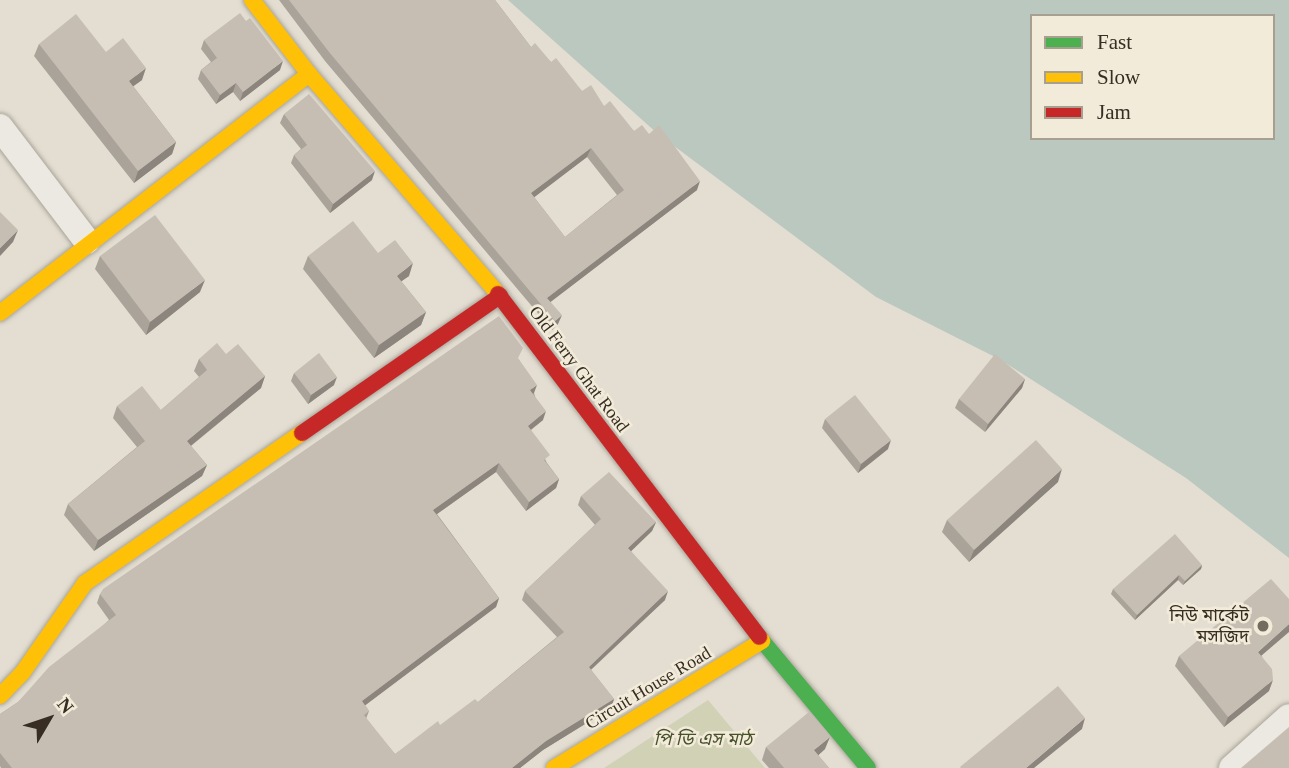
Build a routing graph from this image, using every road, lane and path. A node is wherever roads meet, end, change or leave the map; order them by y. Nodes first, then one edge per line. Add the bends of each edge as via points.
1 (252, 0) edge
2 (309, 74) junction
3 (0, 127) edge
4 (87, 241) junction
5 (500, 296) junction
6 (0, 313) edge
7 (762, 641) junction
8 (2, 689) edge
9 (1289, 717) edge
10 (554, 768) edge
11 (868, 768) edge
12 (1232, 768) edge

1 - 2 street, Old Ferry Ghat Road
2 - 4 street
2 - 5 street, Old Ferry Ghat Road
3 - 4 street
4 - 6 street
5 - 7 street, Old Ferry Ghat Road
5 - 8 street via 85,583
7 - 10 street, Circuit House Road
7 - 11 street, Old Ferry Ghat Road
9 - 12 street

